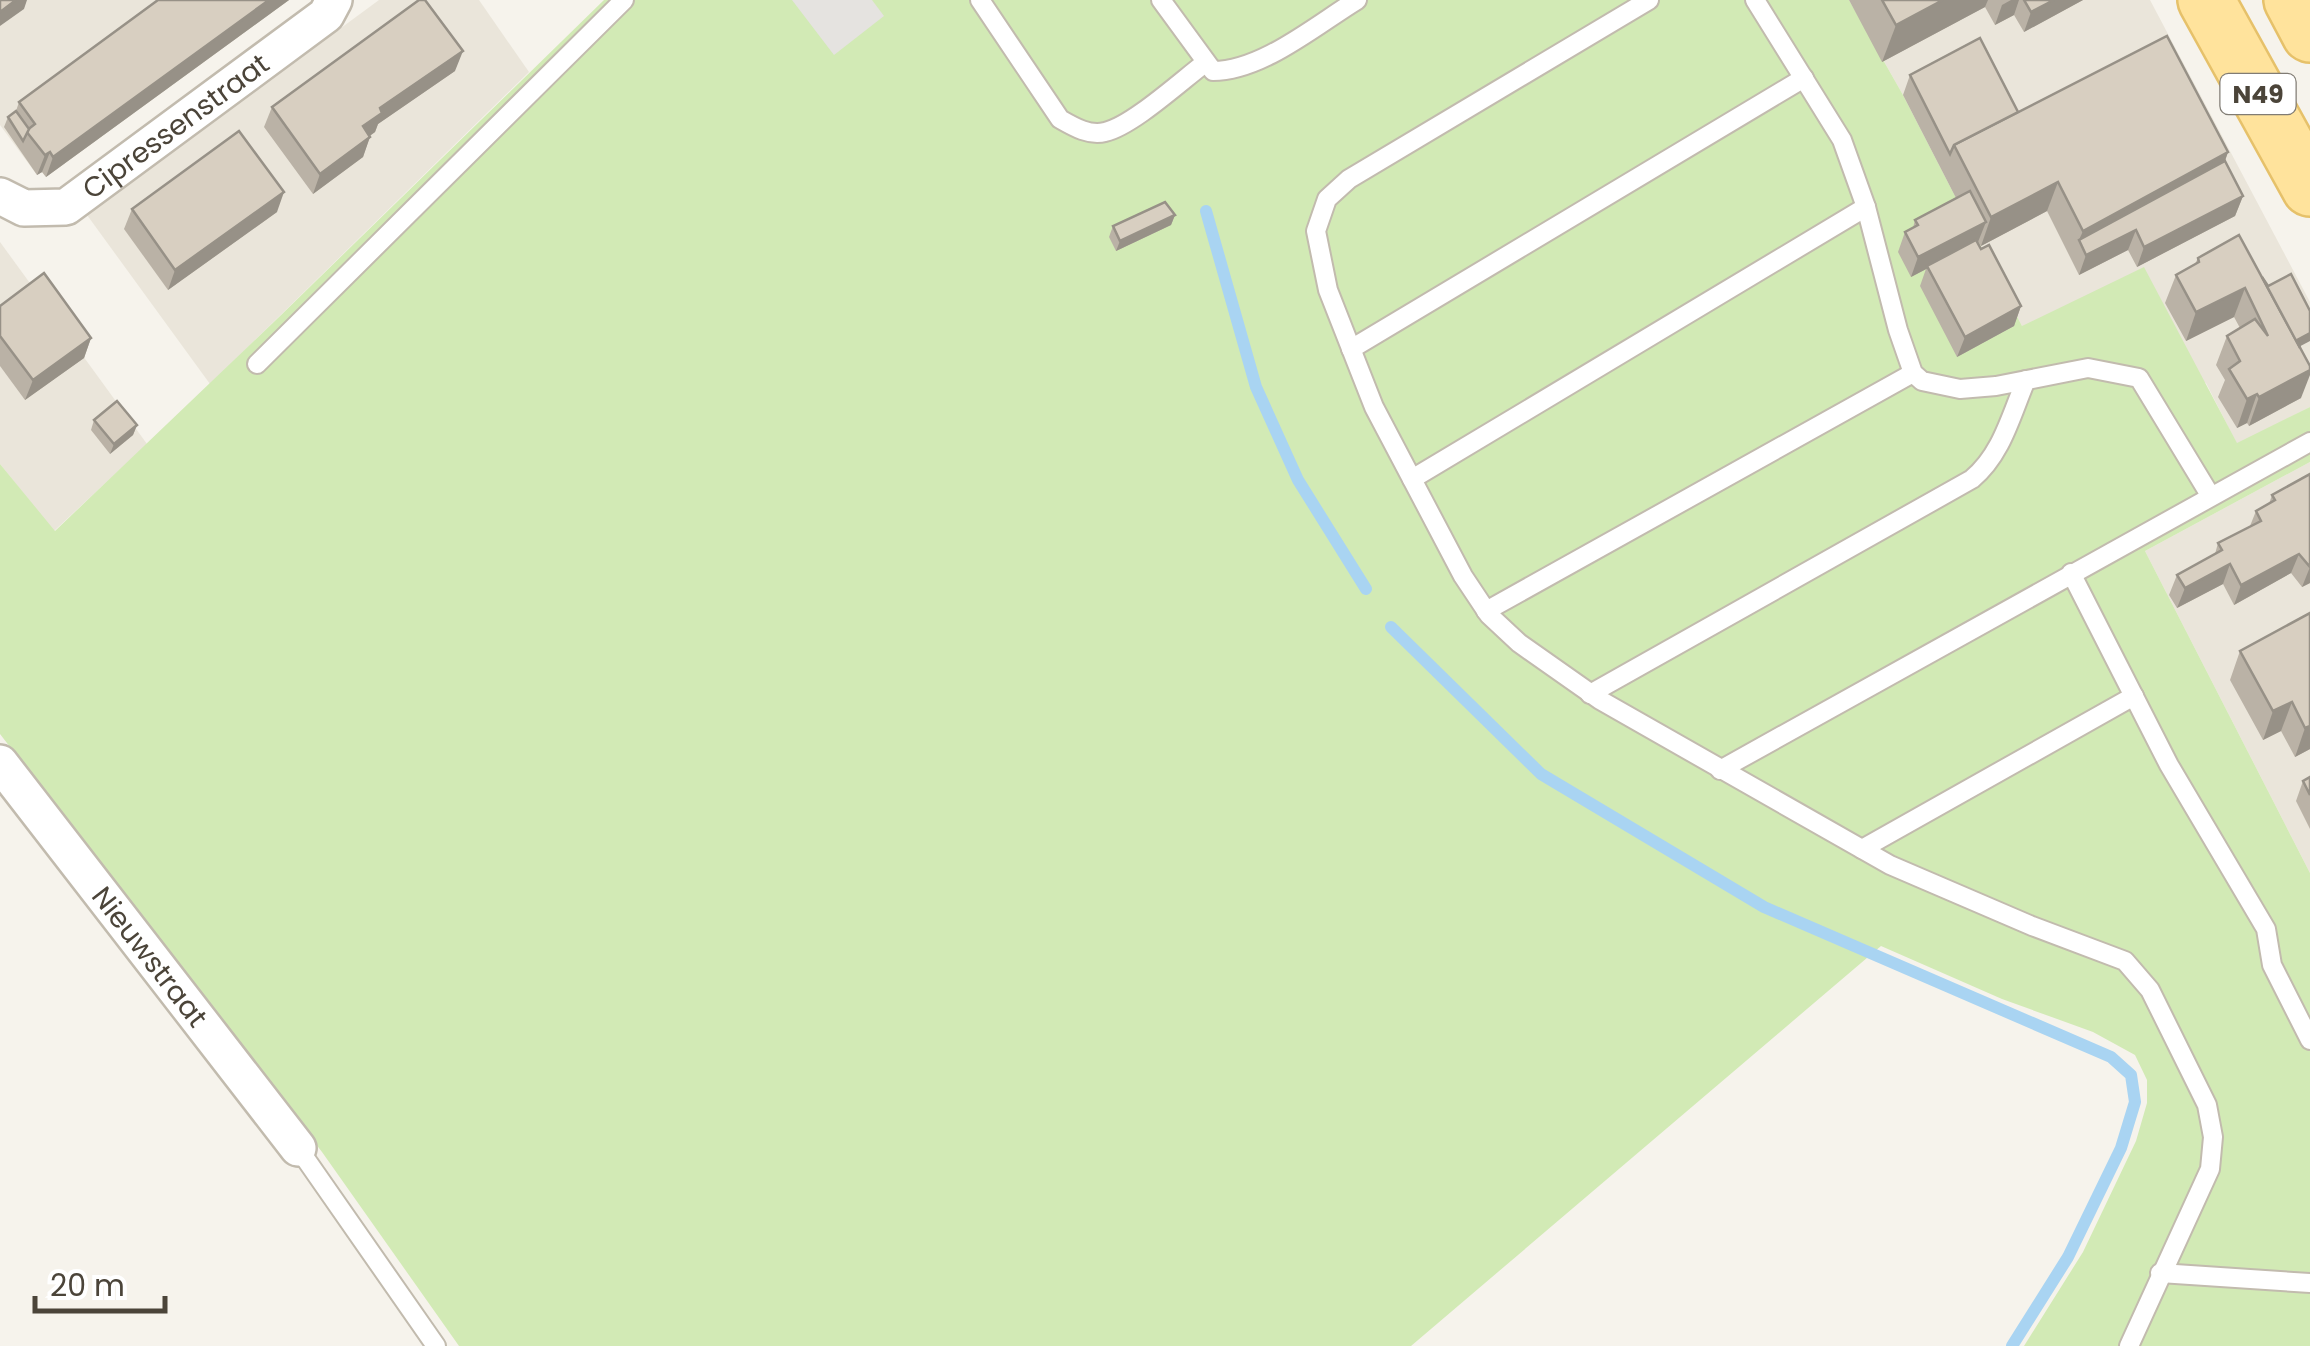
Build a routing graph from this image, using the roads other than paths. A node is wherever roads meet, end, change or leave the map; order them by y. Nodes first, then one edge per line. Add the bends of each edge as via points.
1 (334, 0) edge
2 (624, 0) edge
3 (980, 0) edge
4 (1162, 0) edge
5 (1357, 0) edge
6 (1649, 0) edge
7 (1755, 0) edge
8 (2206, 0) edge
9 (2292, 0) edge
10 (2310, 34) edge
11 (1205, 62) junction
12 (1804, 78) junction
13 (2310, 188) edge
14 (0, 196) edge
15 (1866, 208) junction
16 (1352, 348) junction
17 (257, 364) dead end
18 (1912, 372) junction
19 (2026, 380) junction
20 (2310, 442) edge
21 (1412, 479) junction
22 (2210, 495) junction
23 (2071, 574) junction
24 (1486, 611) junction
25 (1590, 694) junction
26 (2134, 696) junction
27 (0, 763) edge
28 (1720, 770) junction
29 (1862, 848) junction
30 (2310, 1040) edge
31 (298, 1148) joint
32 (2160, 1273) junction
33 (2310, 1283) edge
34 (436, 1346) edge
35 (2129, 1346) edge

1 - 14 street, Cipressenstraat via 326,15 66,208 24,208
2 - 17 lane
3 - 11 lane via 1060,119 1078,130 1102,133 1123,125
4 - 11 lane
5 - 11 lane via 1251,65 1213,70
6 - 16 lane via 1349,179 1327,199 1316,232 1328,290
7 - 12 lane
8 - 13 main road, N49
9 - 10 main road
12 - 15 lane via 1842,140
12 - 16 lane
15 - 18 lane
15 - 21 lane
16 - 21 lane
18 - 19 lane via 1922,381 1960,388
18 - 24 lane
19 - 22 lane via 2088,368 2139,378
19 - 25 lane via 1998,449 1972,479
20 - 22 lane
21 - 24 lane
22 - 23 lane
23 - 26 lane
23 - 28 lane
24 - 25 lane
25 - 28 lane
26 - 29 lane
26 - 30 lane via 2266,929 2272,965
27 - 31 street, Nieuwstraat
28 - 29 lane
29 - 32 lane via 2032,926 2126,960 2150,990 2207,1105 2213,1137 2210,1169
31 - 34 lane
32 - 33 lane
32 - 35 lane

